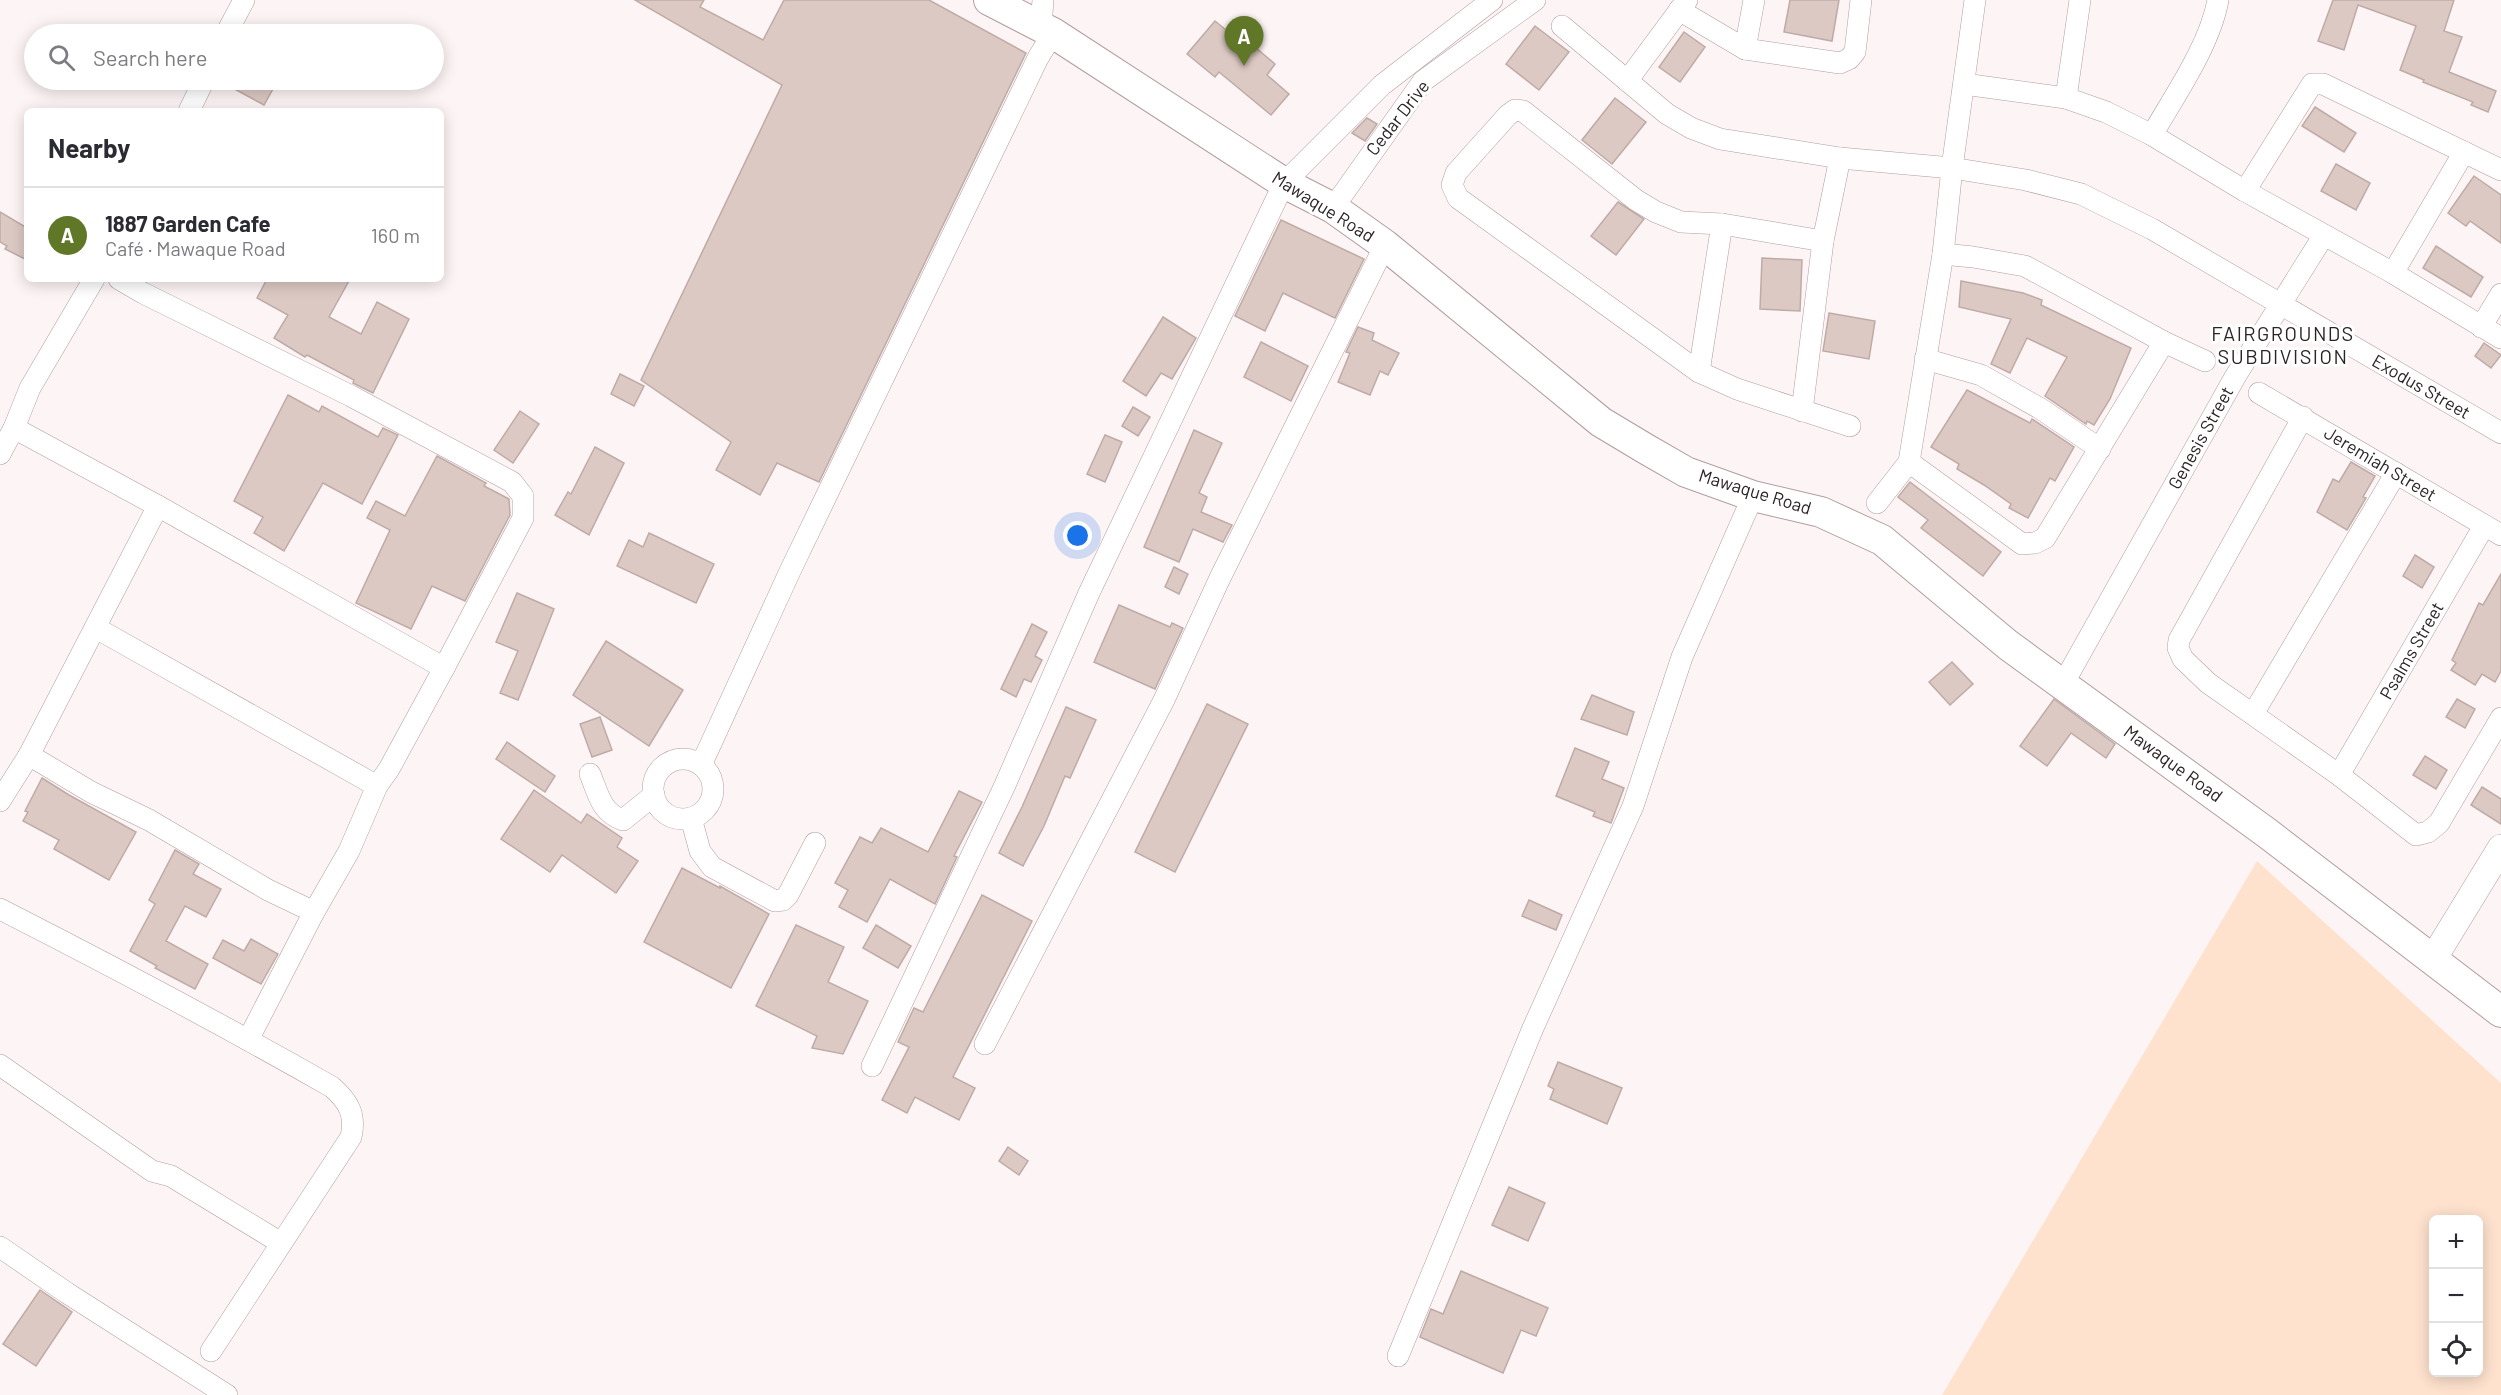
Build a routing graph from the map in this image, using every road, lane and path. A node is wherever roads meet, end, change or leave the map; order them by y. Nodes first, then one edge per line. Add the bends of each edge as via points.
1 (244, 0) edge
2 (989, 0) edge
3 (1492, 0) edge
4 (1535, 0) edge
5 (1754, 0) edge
6 (1861, 0) edge
7 (1975, 0) edge
8 (2080, 0) edge
9 (2218, 0) edge
10 (1683, 5) edge
11 (1045, 20) edge
12 (231, 24) edge
13 (1562, 26) dead end
14 (1745, 49) junction
15 (1627, 81) junction
16 (1964, 84) junction
17 (199, 90) edge
18 (2066, 98) junction
19 (190, 108) edge
20 (2152, 135) junction
21 (2464, 152) junction
22 (1840, 158) junction
23 (1952, 168) junction
24 (2501, 170) edge
25 (1284, 183) junction
26 (2245, 191) junction
27 (1333, 208) junction
28 (1722, 224) junction
29 (2324, 235) junction
30 (1823, 241) junction
31 (1385, 245) junction
32 (1943, 254) junction
33 (2393, 273) junction
34 (92, 282) edge
35 (124, 282) edge
36 (2501, 294) edge
37 (2279, 304) junction
38 (2481, 327) junction
39 (2501, 338) edge
40 (2164, 342) junction
41 (1925, 359) junction
42 (2205, 361) dead end
43 (1699, 372) junction
44 (2259, 393) dead end
45 (1802, 411) junction
46 (2303, 417) junction
47 (1850, 426) dead end
48 (14, 428) junction
49 (2501, 433) edge
50 (2100, 449) junction
51 (0, 454) edge
52 (1909, 462) junction
53 (2396, 473) junction
54 (1753, 496) junction
55 (1877, 503) dead end
56 (158, 506) junction
57 (2492, 531) edge
58 (96, 628) junction
59 (444, 668) junction
60 (2063, 684) junction
61 (2253, 714) junction
62 (2501, 718) edge
63 (28, 755) junction
64 (702, 763) junction
65 (590, 774) dead end
66 (2339, 775) junction
67 (376, 786) junction
68 (654, 795) junction
69 (0, 801) edge
70 (691, 818) junction
71 (815, 843) dead end
72 (2501, 848) edge
73 (0, 909) edge
74 (314, 912) junction
75 (2433, 959) junction
76 (2501, 1012) edge
77 (248, 1040) junction
78 (985, 1044) dead end
79 (0, 1065) edge
80 (872, 1066) dead end
81 (281, 1243) junction
82 (0, 1247) edge
83 (211, 1351) dead end
84 (1398, 1356) dead end
85 (227, 1395) edge

1 - 12 street
2 - 11 main road, Mawaque Road
3 - 25 street, Cedar Drive via 1382,85
4 - 27 street, Cedar Drive via 1423,81
5 - 14 street
6 - 14 street via 1855,52 1840,63
7 - 16 street
8 - 18 street
9 - 20 street via 2190,70
10 - 14 street
10 - 15 street
11 - 25 main road, Mawaque Road
11 - 64 street via 1038,58 796,558
13 - 15 street, Exodus Street
15 - 22 street, Exodus Street via 1667,114 1720,139
16 - 18 street
16 - 23 street
17 - 19 street
18 - 20 street
20 - 26 street
21 - 24 street
21 - 26 street via 2323,84 2312,84
21 - 33 street
22 - 23 street, Exodus Street
22 - 30 street
23 - 32 street
23 - 37 street, Exodus Street via 2081,194 2152,229
25 - 27 main road, Mawaque Road
25 - 80 street, Cedar Drive via 1089,593 1005,785
26 - 29 street
27 - 31 main road, Mawaque Road
28 - 30 street
28 - 43 street
28 - 43 street via 1681,222 1656,212 1523,111 1515,110 1508,115 1456,173 1452,185 1458,198
29 - 33 street
29 - 37 street, Genesis Street
30 - 45 street
31 - 54 main road, Mawaque Road via 1601,422 1686,472
31 - 78 street via 1219,579 1164,700
32 - 40 street via 2025,266
32 - 41 street
33 - 38 street
34 - 48 street via 30,388
35 - 59 street via 512,482 523,496 523,518
36 - 38 street
37 - 49 street, Exodus Street
37 - 60 street, Genesis Street
38 - 39 street
40 - 42 street
40 - 50 street
41 - 50 street via 1981,375
41 - 52 street
43 - 45 street via 1737,390
44 - 46 street, Jeremiah Street
45 - 47 street
46 - 53 street, Jeremiah Street
46 - 61 street via 2179,640 2182,659 2208,683
48 - 51 street
48 - 56 street
50 - 52 street via 2045,538 2022,544
52 - 55 street
53 - 57 street, Jeremiah Street
53 - 61 street
54 - 60 main road, Mawaque Road via 1821,512 1882,540 2008,645
54 - 84 street via 1682,657 1633,806 1533,1028
56 - 58 street
56 - 59 street
57 - 66 street, Psalms Street
58 - 63 street
58 - 67 street
59 - 67 street
60 - 75 main road, Mawaque Road
61 - 66 street
62 - 66 street via 2439,823 2428,832 2416,835
63 - 69 street
63 - 74 street
64 - 68 street via 671,761 663,767 654,785
64 - 70 street via 711,775 711,801 703,812
65 - 68 street via 603,807 611,816 623,820
67 - 74 street via 349,851
68 - 70 street via 664,812
70 - 71 street via 700,851 711,867 775,901 788,895
72 - 75 street
73 - 77 street
74 - 77 street
75 - 76 main road, Mawaque Road
77 - 81 street via 332,1087 344,1098 354,1123 351,1137
79 - 81 street via 152,1171 171,1176
81 - 83 street
82 - 85 street

